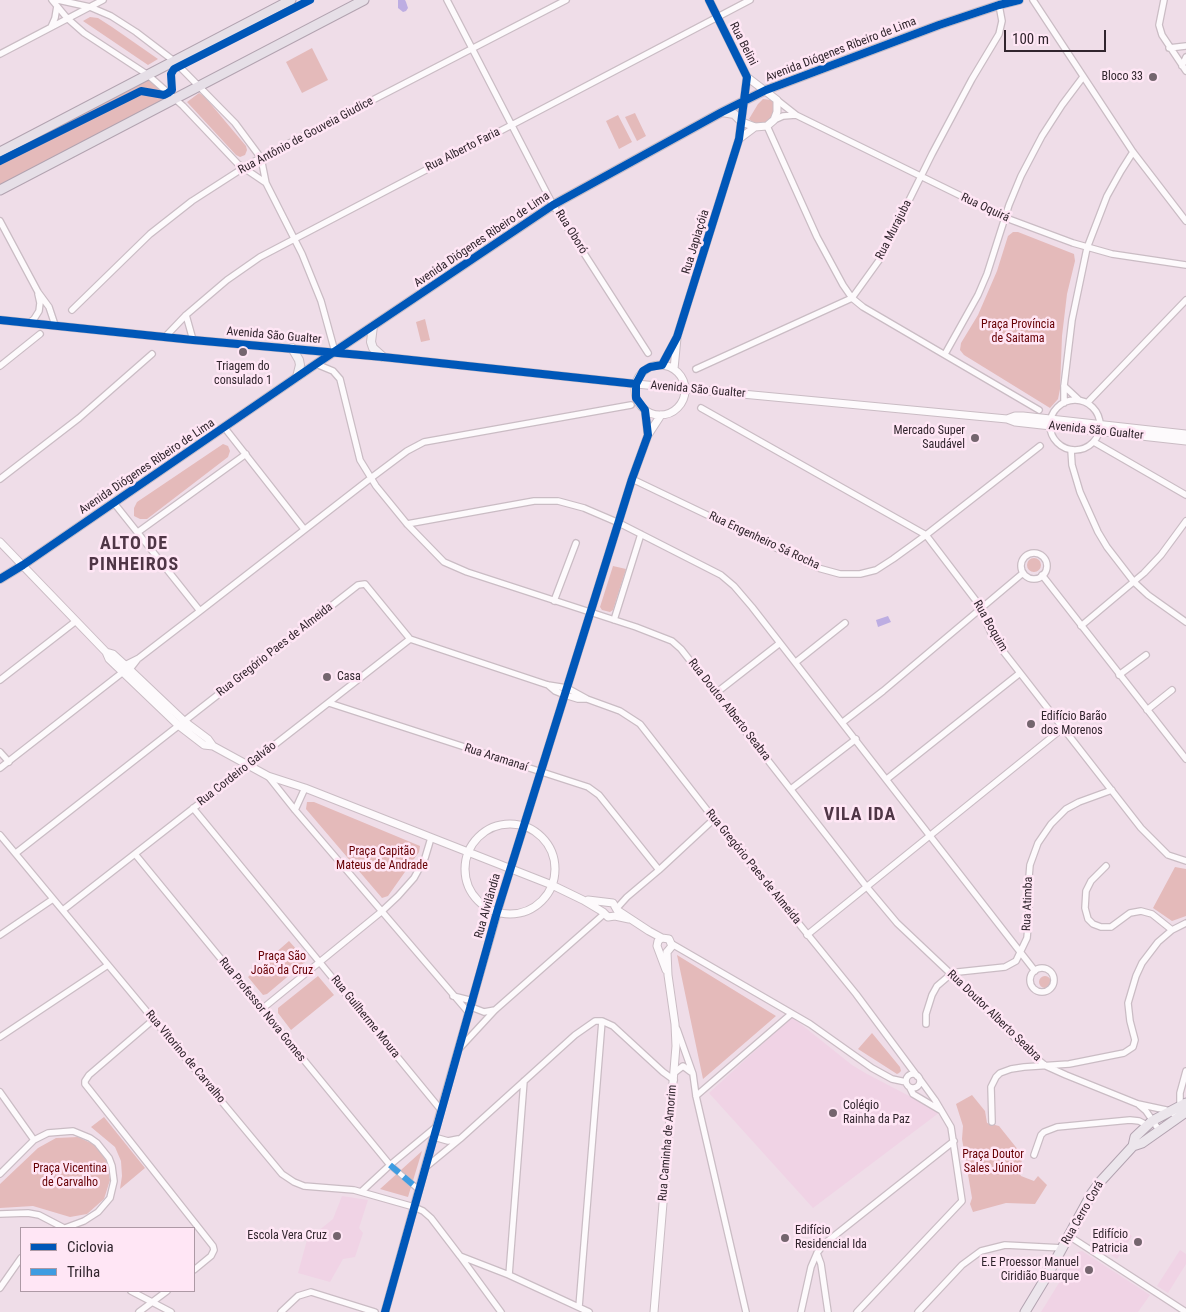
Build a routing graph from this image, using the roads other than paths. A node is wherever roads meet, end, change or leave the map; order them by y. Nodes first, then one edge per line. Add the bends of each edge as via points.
1 (52, 0) edge
2 (102, 0) edge
3 (291, 0) edge
4 (364, 0) edge
5 (447, 0) edge
6 (566, 0) edge
7 (709, 0) edge
8 (750, 0) edge
9 (1019, 0) edge
10 (1033, 0) edge
11 (1164, 0) edge
12 (57, 3) edge
13 (999, 5) junction
14 (90, 6) junction
15 (68, 18) junction
16 (718, 18) junction
17 (51, 27) junction
18 (1186, 46) edge
19 (1170, 48) junction
20 (472, 49) junction
21 (0, 54) edge
22 (1186, 57) edge
23 (174, 61) junction
24 (1184, 68) edge
25 (148, 75) junction
26 (747, 76) junction
27 (1083, 77) junction
28 (200, 85) junction
29 (766, 90) junction
30 (175, 98) junction
31 (745, 99) junction
32 (777, 100) junction
33 (722, 112) junction
34 (796, 115) junction
35 (774, 120) junction
36 (742, 122) junction
37 (512, 125) junction
38 (767, 126) junction
39 (755, 127) junction
40 (739, 139) junction
41 (0, 152) edge
42 (1133, 152) junction
43 (261, 158) junction
44 (244, 168) junction
45 (921, 177) junction
46 (266, 183) junction
47 (0, 190) edge
48 (553, 205) junction
49 (1006, 218) junction
50 (0, 221) edge
51 (1186, 221) edge
52 (293, 238) junction
53 (1087, 248) junction
54 (1186, 265) edge
55 (38, 292) junction
56 (852, 298) junction
57 (1186, 300) edge
58 (72, 310) dead end
59 (186, 315) junction
60 (0, 320) edge
61 (29, 323) junction
62 (55, 325) junction
63 (373, 326) junction
64 (40, 334) dead end
65 (165, 337) junction
66 (677, 337) junction
67 (193, 340) junction
68 (292, 348) junction
69 (335, 352) junction
70 (648, 353) dead end
71 (152, 354) dead end
72 (945, 354) junction
73 (383, 357) junction
74 (316, 364) junction
75 (662, 365) junction
76 (0, 366) edge
77 (696, 368) dead end
78 (674, 369) junction
79 (298, 377) junction
80 (636, 384) junction
81 (1064, 386) junction
82 (685, 389) junction
83 (1080, 400) junction
84 (1064, 403) junction
85 (1087, 403) junction
86 (631, 405) dead end
87 (701, 408) dead end
88 (645, 410) junction
89 (1039, 410) dead end
90 (661, 415) junction
91 (1050, 423) junction
92 (224, 427) junction
93 (1100, 428) junction
94 (1186, 434) edge
95 (648, 435) junction
96 (1186, 441) edge
97 (1094, 442) junction
98 (1040, 446) dead end
99 (1071, 450) junction
100 (246, 454) junction
101 (371, 478) junction
102 (0, 479) edge
103 (632, 480) junction
104 (1186, 495) edge
105 (114, 503) junction
106 (1186, 521) edge
107 (619, 522) junction
108 (407, 524) junction
109 (304, 530) junction
110 (138, 532) junction
111 (642, 534) junction
112 (926, 536) junction
113 (0, 542) edge
114 (576, 543) dead end
115 (23, 566) junction
116 (1023, 573) junction
117 (1042, 576) junction
118 (0, 579) edge
119 (1134, 582) junction
120 (554, 600) junction
121 (981, 610) junction
122 (200, 611) junction
123 (590, 612) junction
124 (614, 620) junction
125 (76, 621) junction
126 (1186, 622) edge
127 (845, 623) dead end
128 (1081, 626) junction
129 (410, 639) junction
130 (780, 643) junction
131 (1146, 655) dead end
132 (796, 662) junction
133 (126, 669) junction
134 (1020, 673) junction
135 (1119, 675) junction
136 (0, 680) edge
137 (1172, 690) dead end
138 (566, 691) junction
139 (716, 693) junction
140 (329, 703) junction
141 (1147, 710) junction
142 (843, 722) junction
143 (181, 723) junction
144 (1062, 728) junction
145 (856, 739) junction
146 (1186, 747) edge
147 (0, 752) edge
148 (1184, 756) edge
149 (8, 762) junction
150 (247, 766) junction
151 (0, 768) edge
152 (541, 772) junction
153 (268, 776) junction
154 (887, 779) junction
155 (305, 788) junction
156 (791, 789) junction
157 (1112, 790) junction
158 (194, 808) junction
159 (294, 810) junction
160 (714, 819) junction
161 (524, 826) junction
162 (0, 835) edge
163 (929, 836) junction
164 (431, 838) junction
165 (468, 852) junction
166 (16, 853) junction
167 (135, 854) junction
168 (1186, 861) edge
169 (1106, 866) dead end
170 (510, 869) junction
171 (659, 870) junction
172 (552, 885) junction
173 (866, 886) junction
174 (53, 899) junction
175 (63, 910) junction
176 (611, 911) junction
177 (381, 912) junction
178 (497, 912) junction
179 (1186, 923) edge
180 (1172, 930) junction
181 (0, 935) edge
182 (807, 935) junction
183 (659, 940) junction
184 (670, 949) junction
185 (659, 950) junction
186 (1021, 953) junction
187 (319, 962) junction
188 (108, 965) junction
189 (1035, 971) junction
190 (951, 974) junction
191 (668, 975) junction
192 (453, 996) junction
193 (471, 1007) junction
194 (262, 1009) junction
195 (496, 1010) junction
196 (791, 1014) junction
197 (153, 1020) junction
198 (602, 1021) junction
199 (675, 1024) junction
200 (926, 1024) dead end
201 (0, 1038) edge
202 (458, 1051) junction
203 (902, 1057) junction
204 (675, 1064) junction
205 (1046, 1066) junction
206 (1186, 1071) edge
207 (663, 1072) junction
208 (693, 1074) junction
209 (674, 1076) junction
210 (918, 1077) junction
211 (908, 1079) junction
212 (524, 1081) junction
213 (910, 1088) junction
214 (0, 1092) edge
215 (696, 1096) junction
216 (1138, 1104) junction
217 (1184, 1109) edge
218 (441, 1110) junction
219 (941, 1110) junction
220 (1169, 1111) junction
221 (992, 1122) dead end
222 (1150, 1123) junction
223 (437, 1126) junction
224 (1157, 1132) junction
225 (434, 1136) junction
226 (460, 1139) junction
227 (34, 1140) junction
228 (954, 1141) junction
229 (1133, 1146) junction
230 (1034, 1155) dead end
231 (390, 1165) junction
232 (426, 1167) junction
233 (0, 1174) edge
234 (419, 1190) junction
235 (362, 1191) junction
236 (414, 1207) junction
237 (0, 1214) edge
238 (62, 1227) edge
239 (67, 1227) edge
240 (1069, 1236) junction
241 (1063, 1248) junction
242 (817, 1253) junction
243 (460, 1256) junction
244 (20, 1259) edge
245 (195, 1269) edge
246 (509, 1275) junction
247 (0, 1288) edge
248 (133, 1292) edge
249 (166, 1292) edge
250 (152, 1302) junction
251 (579, 1307) junction
252 (139, 1312) edge
253 (171, 1312) edge
254 (281, 1312) edge
255 (376, 1312) edge
256 (385, 1312) edge
257 (501, 1312) edge
258 (590, 1312) edge
259 (654, 1312) edge
260 (746, 1312) edge
261 (801, 1312) edge
262 (828, 1312) edge
263 (857, 1312) edge
264 (918, 1312) edge
265 (1025, 1312) edge
266 (1186, 1312) edge

1 - 12 street
2 - 14 street
3 - 23 highway
4 - 28 highway
5 - 20 street, Rua Oboró
6 - 20 street, Rua Antônio de Gouveia Giudice
7 - 16 street, Rua Belini
8 - 16 street, Rua Alberto Faria
9 - 13 main road, Avenida Diógenes Ribeiro de Lima
10 - 27 street
11 - 19 street via 1159,25
12 - 14 street
12 - 15 street
12 - 17 street
13 - 29 main road, Avenida Diógenes Ribeiro de Lima
13 - 45 street, Rua Murajuba via 1002,21 999,34
14 - 15 street
14 - 23 street via 136,32
15 - 17 street
15 - 25 street via 84,33
16 - 26 street, Rua Belini
16 - 37 street, Rua Alberto Faria
17 - 21 street
18 - 19 street
19 - 24 street
20 - 37 street, Rua Oboró
20 - 43 street, Rua Antônio de Gouveia Giudice
22 - 24 street
23 - 25 highway
23 - 28 street
25 - 30 street
25 - 41 highway
26 - 29 street, Rua Belini
26 - 31 street, Rua Belini
27 - 42 street
27 - 49 street via 1042,136 1021,176
28 - 30 highway
28 - 43 street
29 - 31 main road, Avenida Diógenes Ribeiro de Lima
29 - 32 street
30 - 44 street
30 - 47 highway
31 - 33 main road, Avenida Diógenes Ribeiro de Lima
31 - 36 street
32 - 34 street, Rua Oquirá
32 - 35 street
33 - 36 main road via 734,114
33 - 48 main road, Avenida Diógenes Ribeiro de Lima
34 - 35 street
34 - 45 street, Rua Oquirá
35 - 38 street
36 - 39 street
36 - 40 street, Rua Japiaçóia
37 - 48 street, Rua Oboró
37 - 52 street, Rua Alberto Faria
38 - 39 street
38 - 56 street via 817,237
39 - 40 street
40 - 66 street, Rua Japiaçóia
42 - 51 street
42 - 53 street via 1107,196
43 - 44 street, Rua Antônio de Gouveia Giudice
43 - 46 street
44 - 46 street
44 - 58 street, Rua Antônio de Gouveia Giudice via 192,201 150,234
45 - 49 street, Rua Oquirá
45 - 56 street, Rua Murajuba via 880,259
46 - 52 street
48 - 63 main road, Avenida Diógenes Ribeiro de Lima
48 - 70 street, Rua Oboró
49 - 53 street, Rua Oquirá
49 - 72 street via 988,274
50 - 55 street
52 - 59 street, Rua Alberto Faria via 227,280
52 - 69 street via 321,301
53 - 54 street, Rua Oquirá
53 - 81 street via 1072,320
55 - 61 street via 39,311
55 - 62 street
56 - 72 street
56 - 77 street
57 - 85 street
59 - 65 street, Rua Alberto Faria
59 - 67 street
60 - 61 street, Avenida São Gualter
61 - 62 street, Avenida São Gualter
62 - 65 street, Avenida São Gualter
63 - 69 main road, Avenida Diógenes Ribeiro de Lima
63 - 73 main road via 371,342
64 - 76 street
65 - 67 street, Avenida São Gualter
66 - 75 street, Rua Japiaçóia
66 - 78 street, Rua Japiaçóia
67 - 68 street, Avenida São Gualter
68 - 69 street, Avenida São Gualter
68 - 79 main road via 300,365
69 - 73 street, Avenida São Gualter
69 - 74 main road, Avenida Diógenes Ribeiro de Lima
71 - 102 street via 79,418
72 - 89 street
73 - 80 street, Avenida São Gualter
74 - 79 main road, Avenida Diógenes Ribeiro de Lima
74 - 101 street, Rua Doutor Alberto Seabra via 328,368 340,379 360,460
75 - 78 street
75 - 80 street via 643,371
78 - 82 street via 683,380
79 - 92 main road, Avenida Diógenes Ribeiro de Lima
80 - 82 street, Avenida São Gualter
80 - 88 street via 636,398
81 - 83 street
81 - 84 street
82 - 90 street via 678,407
82 - 91 street, Avenida São Gualter
83 - 84 street
83 - 85 street
84 - 91 street via 1056,408
85 - 93 street via 1097,412
86 - 101 street via 424,442
87 - 112 street, Rua Boquim
88 - 90 street
88 - 95 street
90 - 95 street
91 - 93 street, Avenida São Gualter
91 - 99 street via 1055,440
92 - 100 street
92 - 105 main road, Avenida Diógenes Ribeiro de Lima
93 - 94 street, Avenida São Gualter
93 - 96 street, Avenida São Gualter
93 - 97 street
95 - 103 street
97 - 99 street via 1084,449
97 - 104 street
98 - 112 street, Rua Engenheiro Sá Rocha
99 - 119 street via 1080,492 1098,532
100 - 109 street
100 - 110 street
101 - 108 street, Rua Doutor Alberto Seabra
101 - 109 street
103 - 107 street
103 - 112 street, Rua Engenheiro Sá Rocha via 818,568 840,574 876,570
105 - 110 street
105 - 115 main road, Avenida Diógenes Ribeiro de Lima
106 - 119 street via 1161,555
107 - 108 street via 569,503 546,500
107 - 111 street
107 - 123 street
108 - 120 street, Rua Doutor Alberto Seabra via 452,567
109 - 122 street
110 - 122 street
111 - 124 street
111 - 130 street via 721,575
112 - 121 street, Rua Boquim
113 - 115 street
114 - 120 street
115 - 118 main road, Avenida Diógenes Ribeiro de Lima
115 - 125 street
116 - 117 street via 1034,578
116 - 117 street via 1022,560 1033,553 1045,559 1046,568
116 - 121 street
117 - 128 street
119 - 126 street
119 - 128 street
120 - 123 street, Rua Doutor Alberto Seabra
121 - 134 street, Rua Boquim via 992,635
121 - 142 street
122 - 133 street
123 - 124 street, Rua Doutor Alberto Seabra
123 - 138 street, Rua Alvilândia
124 - 139 street, Rua Doutor Alberto Seabra via 672,640
125 - 133 street via 109,659
125 - 136 street
127 - 132 street
128 - 135 street
129 - 138 street, Rua Gregório Paes de Almeida
129 - 140 street, Rua Cordeiro Galvão
129 - 143 street, Rua Gregório Paes de Almeida via 369,587 358,585
130 - 132 street
130 - 139 street
131 - 135 street
132 - 142 street
133 - 143 street
133 - 149 street
134 - 144 street, Rua Boquim
134 - 154 street
135 - 141 street
137 - 141 street
138 - 152 street, Rua Alvilândia
138 - 160 street, Rua Gregório Paes de Almeida via 620,711 640,724
139 - 156 street, Rua Doutor Alberto Seabra
140 - 150 street, Rua Cordeiro Galvão
140 - 152 street, Rua Aramanaí
141 - 148 street
142 - 145 street
143 - 150 street
143 - 166 street, Rua Gregório Paes de Almeida
144 - 157 street, Rua Boquim
144 - 163 street
145 - 154 street
145 - 156 street
146 - 148 street
147 - 149 street
149 - 151 street
150 - 153 street
150 - 158 street, Rua Cordeiro Galvão
152 - 161 street, Rua Alvilândia
152 - 171 street, Rua Aramanaí via 588,787 600,795
153 - 155 street
153 - 159 street
154 - 163 street
155 - 159 street
155 - 164 street
156 - 173 street, Rua Doutor Alberto Seabra
157 - 168 street, Rua Boquim via 1161,849
157 - 186 street, Rua Atimba via 1066,810 1038,843 1030,864 1028,929
158 - 167 street, Rua Cordeiro Galvão
158 - 187 street, Rua Guilherme Moura
159 - 177 street
160 - 171 street
160 - 182 street, Rua Gregório Paes de Almeida
161 - 165 street via 511,824 485,831
161 - 170 street, Rua Alvilândia
161 - 172 street via 540,835 551,850 555,867
162 - 166 street, Rua Vitorino de Carvalho
163 - 173 street
163 - 186 street
164 - 165 street
164 - 177 street via 414,878
165 - 170 street
165 - 178 street via 466,877 471,893 482,905
166 - 174 street, Rua Vitorino de Carvalho
167 - 175 street, Rua Cordeiro Galvão
167 - 194 street, Rua Professor Nova Gomes
169 - 180 street via 1086,891 1085,908 1092,924 1101,928 1111,927 1130,913 1141,911 1152,914
170 - 172 street
170 - 178 street, Rua Alvilândia
171 - 176 street
172 - 176 street
172 - 178 street via 530,910 514,914
173 - 182 street
173 - 190 street, Rua Doutor Alberto Seabra via 897,923
174 - 175 street, Rua Vitorino de Carvalho
174 - 181 street
175 - 188 street, Rua Vitorino de Carvalho
176 - 183 street via 630,919
176 - 195 street
177 - 187 street
177 - 192 street
178 - 193 street, Rua Alvilândia
179 - 180 street
180 - 205 street via 1142,963 1131,988 1128,1003 1135,1040 1133,1047 1124,1053
182 - 203 street, Rua Gregório Paes de Almeida
183 - 184 street via 669,939
183 - 185 street, Rua Caminha de Amorim
184 - 185 street
184 - 191 street, Rua Caminha de Amorim
184 - 196 street via 689,954
185 - 191 street, Rua Caminha de Amorim
186 - 189 street
186 - 190 street via 1016,961 1005,967
187 - 194 street
187 - 218 street, Rua Guilherme Moura
188 - 197 street, Rua Vitorino de Carvalho
188 - 201 street
189 - 189 street via 1030,980 1033,989 1042,992 1050,989 1053,980 1050,972
190 - 200 street via 932,995
190 - 205 street, Rua Doutor Alberto Seabra
191 - 199 street, Rua Caminha de Amorim
192 - 193 street
192 - 193 street
193 - 195 street via 484,1012
193 - 202 street, Rua Alvilândia
194 - 231 street, Rua Professor Nova Gomes
195 - 202 street
196 - 211 street via 892,1080
196 - 215 street
197 - 235 street, Rua Vitorino de Carvalho via 282,1174 304,1186
197 - 245 street via 90,1074 85,1081 86,1087 213,1246 212,1256
198 - 207 street via 621,1032
198 - 212 street via 585,1027
198 - 251 street
199 - 204 street, Rua Caminha de Amorim
199 - 208 street
202 - 218 street, Rua Alvilândia
203 - 210 street, Rua Gregório Paes de Almeida
203 - 211 street, Rua Gregório Paes de Almeida
204 - 207 street
204 - 209 street, Rua Caminha de Amorim
205 - 216 street, Rua Doutor Alberto Seabra
205 - 221 street via 1011,1069 996,1077 990,1092
206 - 217 street via 1180,1093
207 - 209 street
208 - 209 street via 683,1066
208 - 215 street
209 - 259 street, Rua Caminha de Amorim
210 - 211 street via 915,1075
210 - 213 street via 918,1086
210 - 219 street, Rua Gregório Paes de Almeida
211 - 213 street, Rua Gregório Paes de Almeida
212 - 226 street
212 - 246 street
213 - 219 street via 913,1094
214 - 227 street
215 - 260 street
216 - 220 street, Rua Doutor Alberto Seabra
216 - 222 street, Rua Doutor Alberto Seabra via 1146,1111
217 - 220 main road, Rua Cerro Corá
217 - 224 main road, Rua Cerro Corá
218 - 223 street, Rua Alvilândia
219 - 228 street, Rua Gregório Paes de Almeida via 948,1120
220 - 222 main road, Rua Cerro Corá
222 - 224 main road
222 - 229 main road, Rua Cerro Corá via 1135,1137
222 - 230 street via 1130,1120 1057,1127 1041,1135
223 - 225 street, Rua Alvilândia
223 - 231 street
224 - 229 main road, Rua Cerro Corá
225 - 226 street via 448,1141
225 - 232 street, Rua Alvilândia
226 - 232 street
227 - 233 street
227 - 239 street via 48,1133 73,1131 97,1143 109,1158 114,1181 110,1198 84,1221
228 - 242 street via 830,1238
228 - 263 street, Rua Gregório Paes de Almeida via 962,1201
229 - 240 main road, Rua Cerro Corá via 1092,1193
231 - 234 street
231 - 235 street
232 - 234 street, Rua Alvilândia
234 - 236 street, Rua Alvilândia
235 - 236 street, Rua Vitorino de Carvalho
236 - 243 street, Rua Vitorino de Carvalho via 431,1218
236 - 256 street, Rua Alvilândia
237 - 238 street via 39,1215
240 - 241 main road, Rua Cerro Corá
240 - 266 street
241 - 264 street via 1005,1245 981,1251 962,1265
241 - 265 main road, Rua Cerro Corá
242 - 261 street
242 - 262 street
243 - 246 street
243 - 257 street, Rua Vitorino de Carvalho
244 - 247 street
246 - 251 street
248 - 250 street
249 - 250 street
250 - 252 street
250 - 253 street
251 - 258 street
254 - 255 street via 298,1296 311,1292

